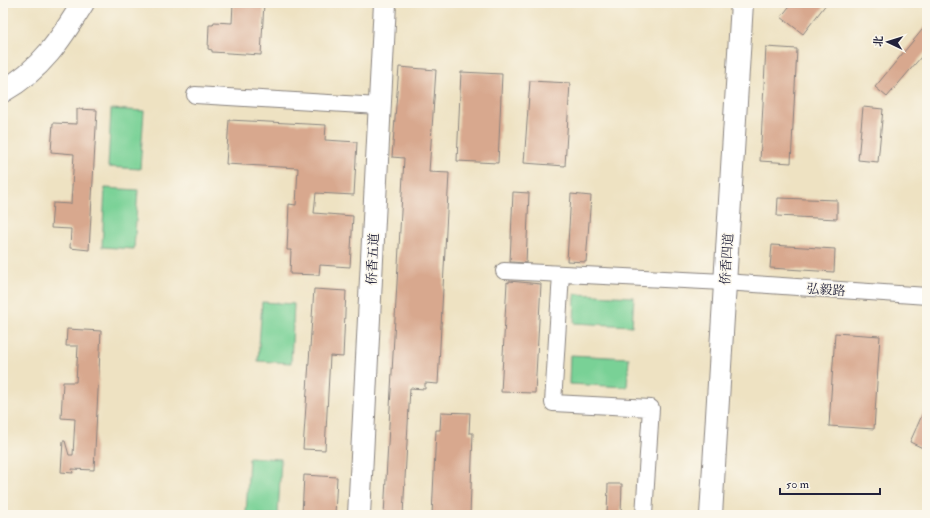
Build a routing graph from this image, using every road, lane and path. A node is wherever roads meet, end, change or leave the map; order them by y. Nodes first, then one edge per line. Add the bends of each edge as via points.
1 (84, 3) edge
2 (385, 3) edge
3 (742, 3) edge
4 (3, 91) edge
5 (195, 95) dead end
6 (379, 106) junction
7 (504, 271) dead end
8 (561, 274) junction
9 (724, 282) junction
10 (927, 296) edge
11 (359, 515) edge
12 (644, 515) edge
13 (711, 515) edge

1 - 4 street via 49,54 31,72
2 - 6 street, 侨香五道
3 - 9 street, 侨香四道
5 - 6 street
6 - 11 street, 侨香五道
7 - 8 street, 弘毅路
8 - 9 street, 弘毅路
8 - 12 street via 553,403 651,408
9 - 10 street, 弘毅路
9 - 13 street, 侨香四道

